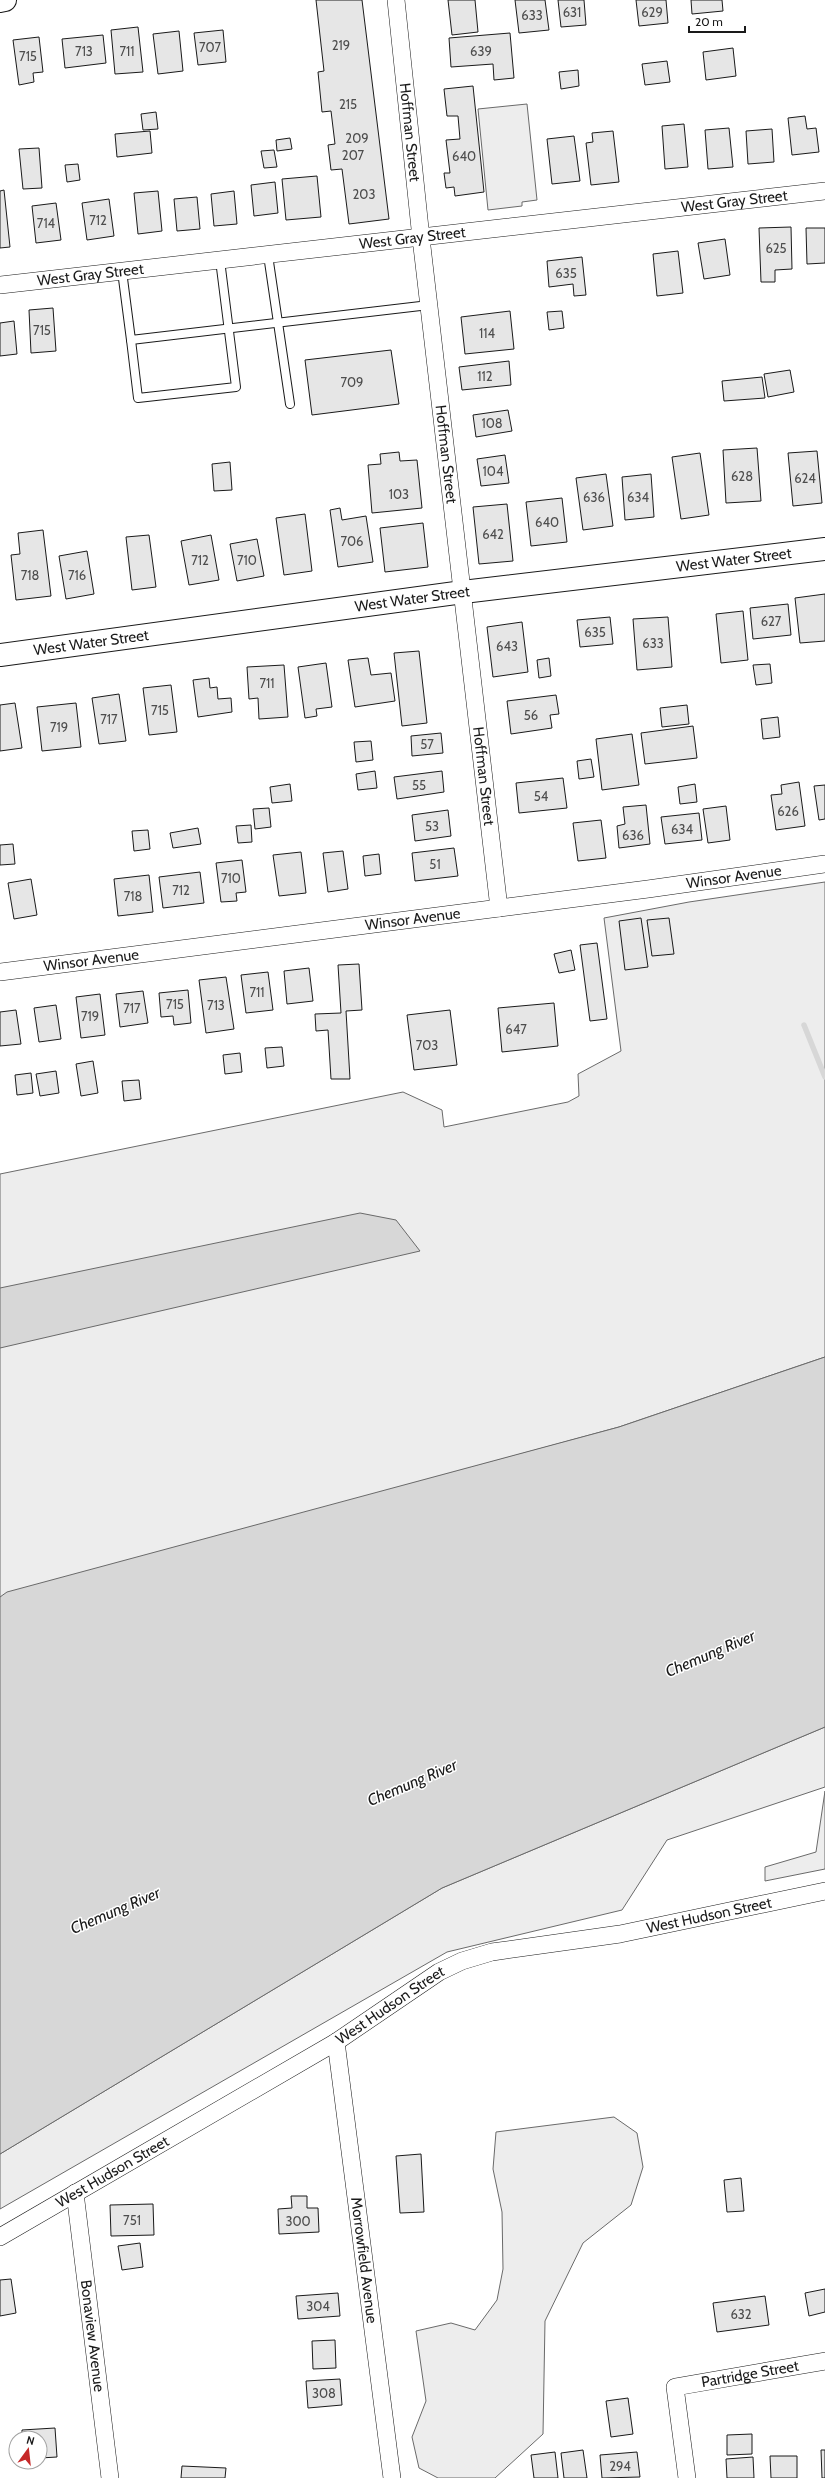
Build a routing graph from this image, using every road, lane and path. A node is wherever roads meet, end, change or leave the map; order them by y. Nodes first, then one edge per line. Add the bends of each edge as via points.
1 (0, 0) edge
2 (5, 0) edge
3 (396, 0) edge
4 (825, 191) edge
5 (421, 238) junction
6 (268, 255) junction
7 (220, 260) junction
8 (122, 271) junction
9 (0, 285) edge
10 (429, 305) junction
11 (277, 323) junction
12 (228, 329) junction
13 (131, 340) junction
14 (290, 404) dead end
15 (825, 549) edge
16 (463, 592) junction
17 (0, 655) edge
18 (825, 864) edge
19 (499, 908) junction
20 (0, 972) edge
21 (825, 1891) edge
22 (336, 2042) junction
23 (75, 2193) junction
24 (0, 2237) edge
25 (825, 2361) edge
26 (110, 2478) edge
27 (392, 2478) edge
28 (687, 2478) edge

1 - 2 main road
3 - 5 street, Hoffman Street
4 - 5 street, West Gray Street
5 - 6 street, West Gray Street
5 - 10 street, Hoffman Street
6 - 7 street, West Gray Street
6 - 11 lane
7 - 8 street, West Gray Street
7 - 12 lane
8 - 9 street, West Gray Street
8 - 13 lane
10 - 11 lane
10 - 16 street, Hoffman Street
11 - 12 lane
11 - 14 lane
12 - 13 lane
12 - 13 lane via 236,387 138,398
15 - 16 main road, West Water Street
16 - 17 main road, West Water Street
16 - 19 street, Hoffman Street
18 - 19 street, Winsor Avenue
19 - 20 street, Winsor Avenue
21 - 22 street, West Hudson Street via 620,1934 492,1952 439,1972
22 - 23 street, West Hudson Street
22 - 27 street, Morrowfield Avenue
23 - 24 street, West Hudson Street
23 - 26 street, Bonaview Avenue
25 - 28 street, Partridge Street via 675,2387

